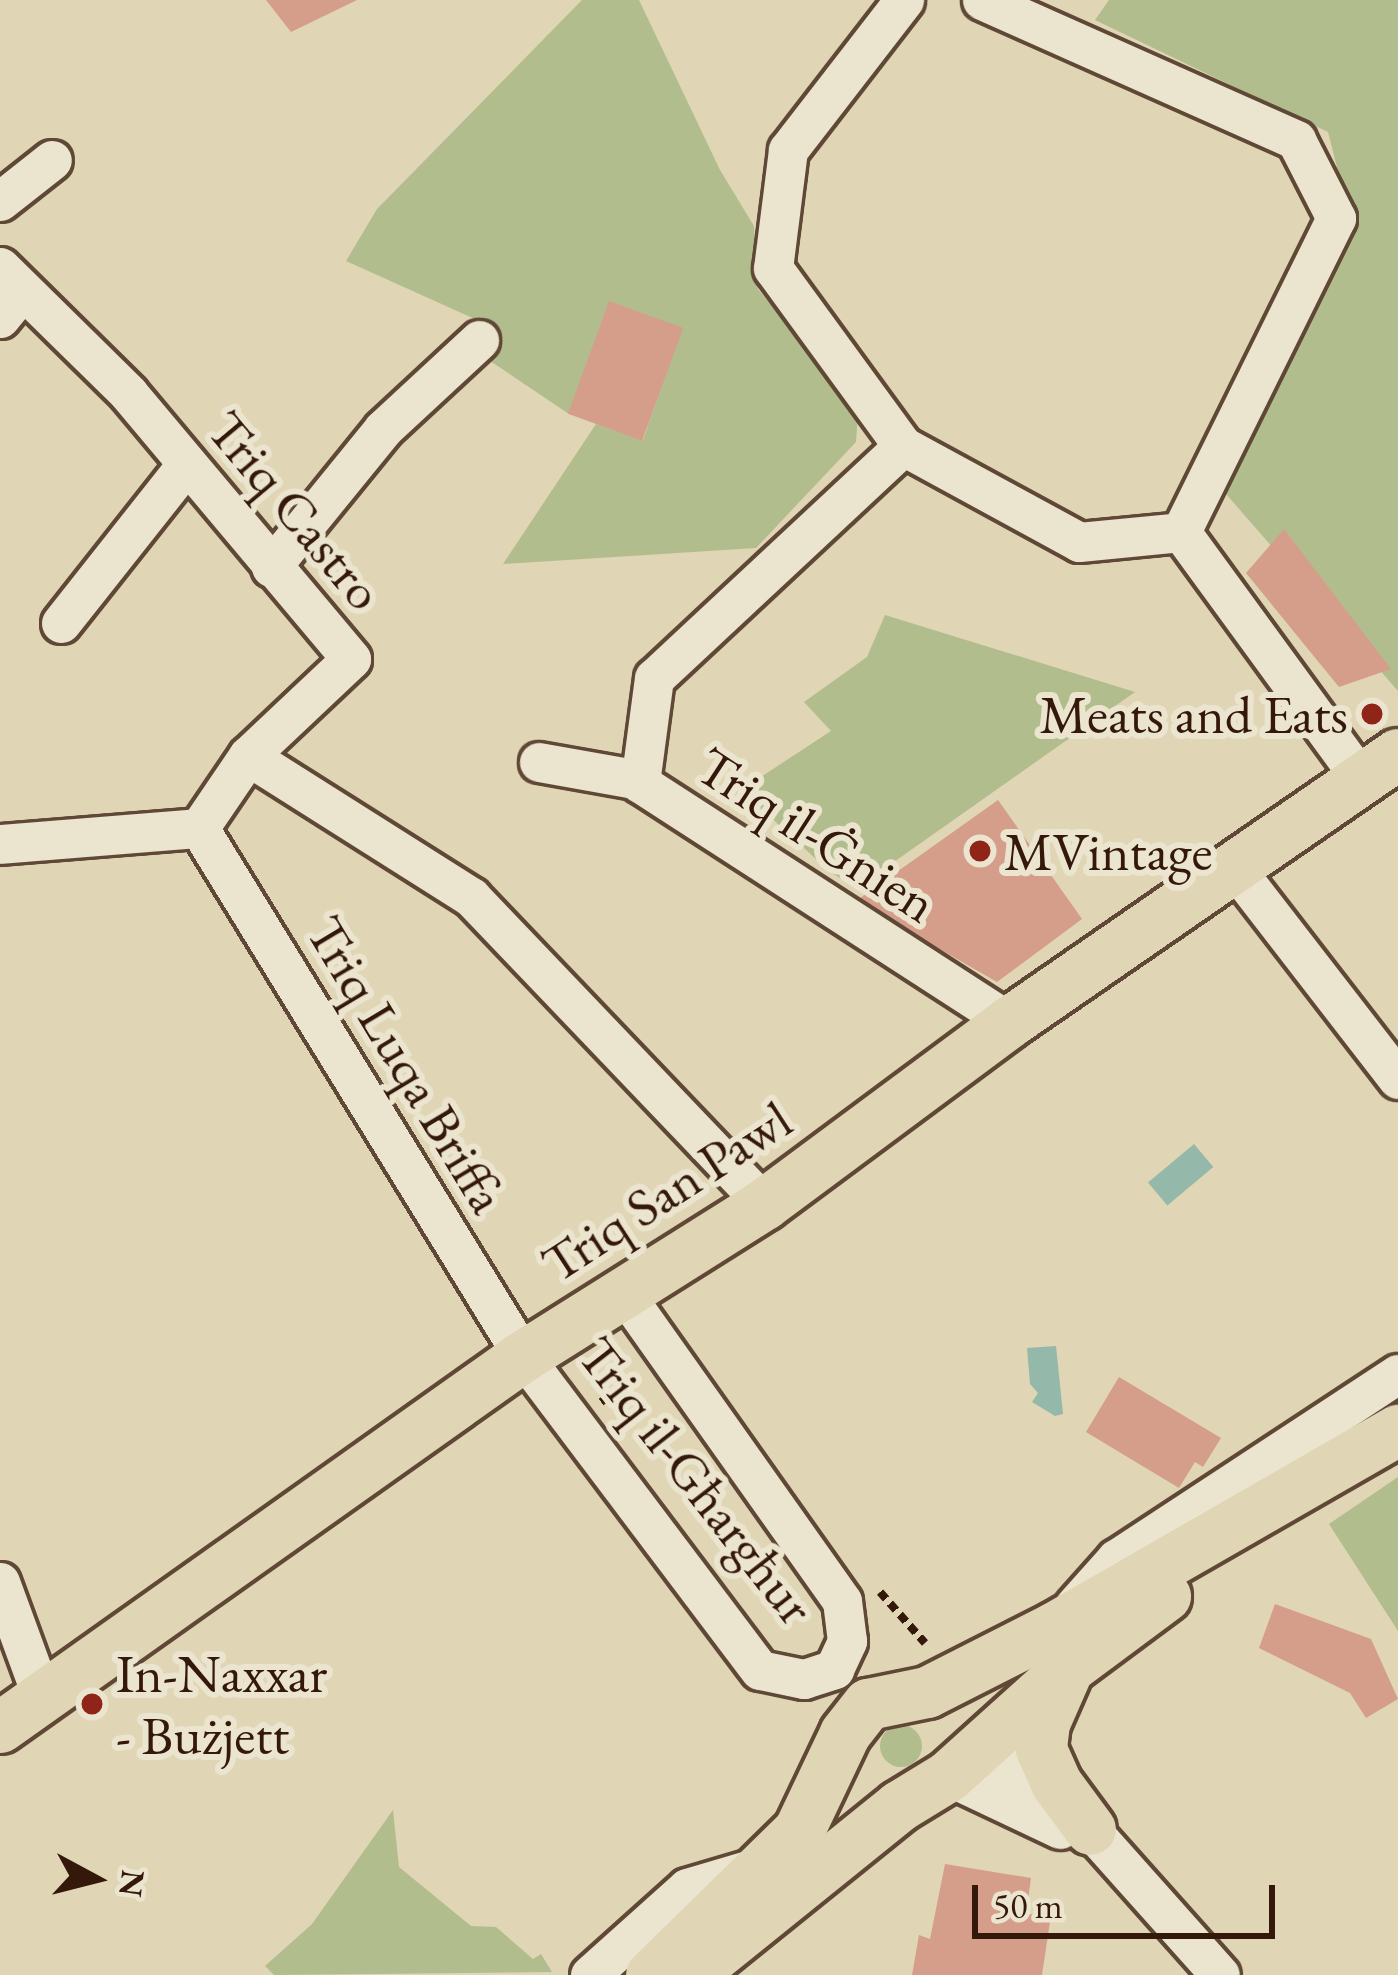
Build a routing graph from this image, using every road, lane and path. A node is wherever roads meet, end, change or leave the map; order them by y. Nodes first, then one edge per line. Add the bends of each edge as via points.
1 (904, 0) edge
2 (982, 0) edge
3 (52, 160) dead end
4 (0, 201) edge
5 (16, 295) edge
6 (479, 340) dead end
7 (903, 446) junction
8 (185, 466) junction
9 (1181, 532) junction
10 (271, 568) junction
11 (61, 622) dead end
12 (248, 756) junction
13 (539, 762) dead end
14 (1379, 766) edge
15 (640, 779) junction
16 (199, 828) junction
17 (0, 844) edge
18 (1234, 867) junction
19 (1009, 1022) junction
20 (1398, 1078) edge
21 (764, 1204) junction
22 (624, 1293) junction
23 (523, 1356) junction
24 (667, 1356) junction
25 (1398, 1374) edge
26 (574, 1421) junction
27 (1398, 1430) edge
28 (0, 1582) edge
29 (872, 1583) dead end
30 (1062, 1648) junction
31 (40, 1694) junction
32 (950, 1725) junction
33 (0, 1727) edge
34 (841, 1751) junction
35 (899, 1806) junction
36 (1098, 1842) junction
37 (764, 1864) junction
38 (590, 1975) edge
39 (651, 1975) edge
40 (690, 1975) edge
41 (1220, 1975) edge

1 - 7 street via 788,150 773,268
2 - 9 street via 1296,140 1336,218
3 - 4 street
5 - 8 street, Triq Castro via 128,393
6 - 10 street via 383,429
7 - 9 street via 1079,542
7 - 15 street, Triq il-Ġnien via 654,678
8 - 10 street, Triq Castro
8 - 11 street
9 - 14 street
10 - 12 street, Triq Castro via 351,659
12 - 16 street, Triq Castro
12 - 21 street via 471,898
13 - 15 street
14 - 18 main road, Triq San Pawl
15 - 19 street, Triq il-Ġnien
16 - 17 street
16 - 23 street, Triq Luqa Briffa
18 - 19 main road, Triq San Pawl
18 - 20 street
19 - 21 main road, Triq San Pawl
21 - 22 main road, Triq San Pawl
22 - 23 main road, Triq San Pawl
22 - 24 street, Triq il-Għargħur
23 - 26 street, Triq il-Għargħur
23 - 31 main road, Triq San Pawl
24 - 26 path
24 - 26 street, Triq il-Għargħur via 842,1600 847,1641 834,1670 804,1679 760,1670
25 - 30 street via 1116,1559
27 - 30 main road
28 - 31 street
29 - 32 path
30 - 32 main road
30 - 32 main road
30 - 36 main road via 1040,1749
31 - 33 main road, Triq San Pawl
32 - 34 main road via 868,1704
32 - 35 main road
32 - 36 street
34 - 35 main road via 859,1789
34 - 37 main road via 799,1830
35 - 40 main road
36 - 41 street
37 - 38 street via 687,1888
37 - 39 main road

